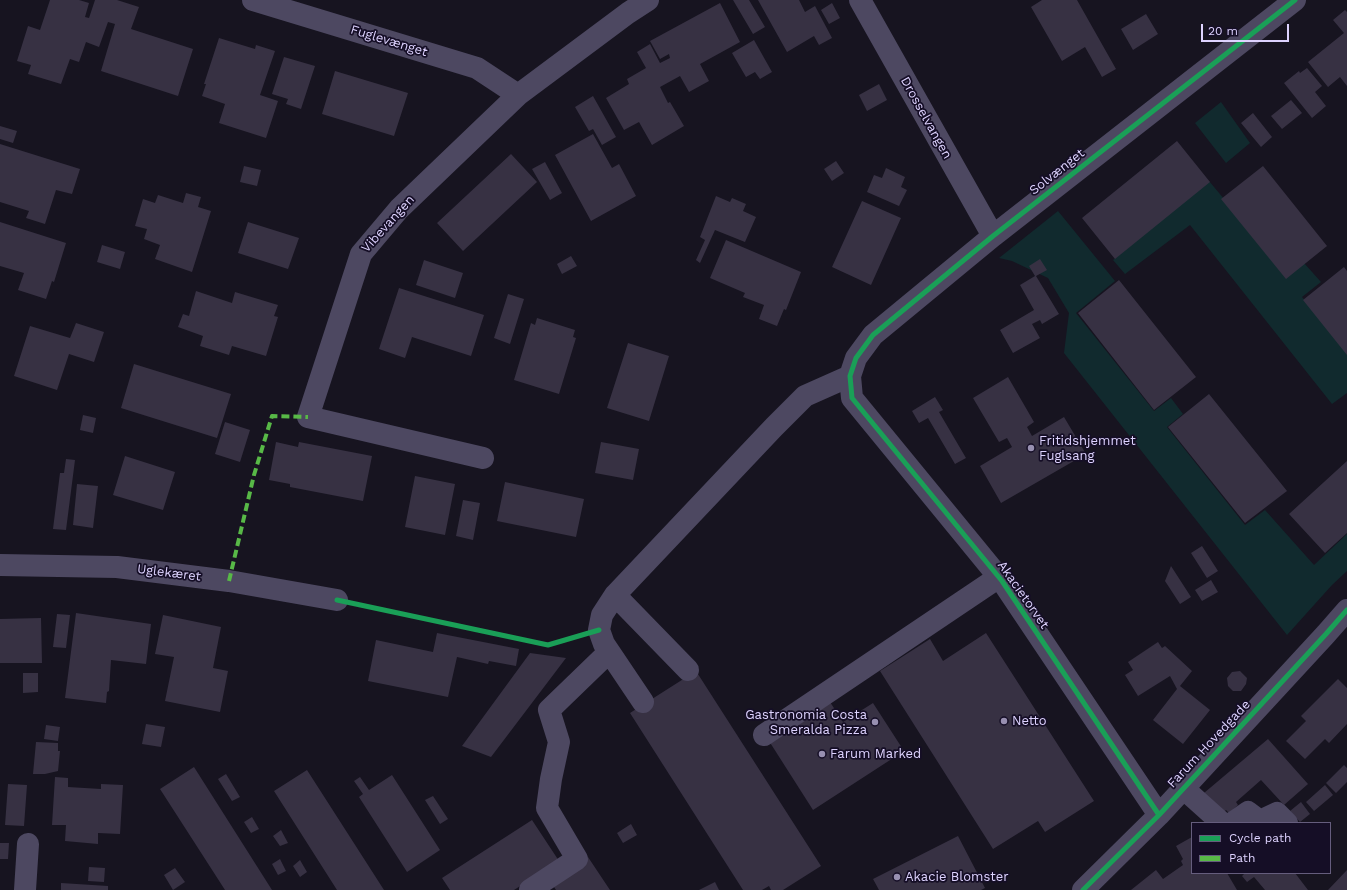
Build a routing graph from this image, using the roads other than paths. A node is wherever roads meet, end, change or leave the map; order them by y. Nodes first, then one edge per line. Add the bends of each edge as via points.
1 (253, 0) edge
2 (648, 0) edge
3 (860, 0) edge
4 (1295, 0) edge
5 (518, 95) junction
6 (993, 236) junction
7 (850, 376) junction
8 (483, 458) dead end
9 (0, 565) edge
10 (999, 578) junction
11 (615, 595) junction
12 (337, 600) dead end
13 (1347, 610) edge
14 (609, 652) junction
15 (688, 670) dead end
16 (643, 702) dead end
17 (764, 735) dead end
18 (1184, 788) junction
19 (1159, 815) junction
20 (1221, 822) edge
21 (1233, 822) edge
22 (1286, 822) edge
23 (28, 844) dead end
24 (25, 890) edge
25 (530, 890) edge
26 (1083, 890) edge

1 - 5 street, Fuglevænget via 477,68
2 - 5 street, Vibevangen
3 - 6 street, Drosselvangen
4 - 6 street, Solvænget
5 - 8 street, Vibevangen via 400,209 361,254 308,417
6 - 7 street, Solvænget via 873,335 856,358
7 - 10 street, Akacietorvet via 852,398
7 - 11 street via 805,396
9 - 12 street, Uglekæret via 117,567 229,581
10 - 17 street
10 - 19 street, Akacietorvet
11 - 14 street via 602,615 599,630
11 - 15 street
13 - 18 street, Farum Hovedgade
14 - 16 street
14 - 25 street via 549,710 559,742 547,808 577,860
18 - 19 street, Farum Hovedgade
18 - 20 street
19 - 26 street, Farum Hovedgade
21 - 22 street via 1248,812 1260,821 1277,813
23 - 24 street

